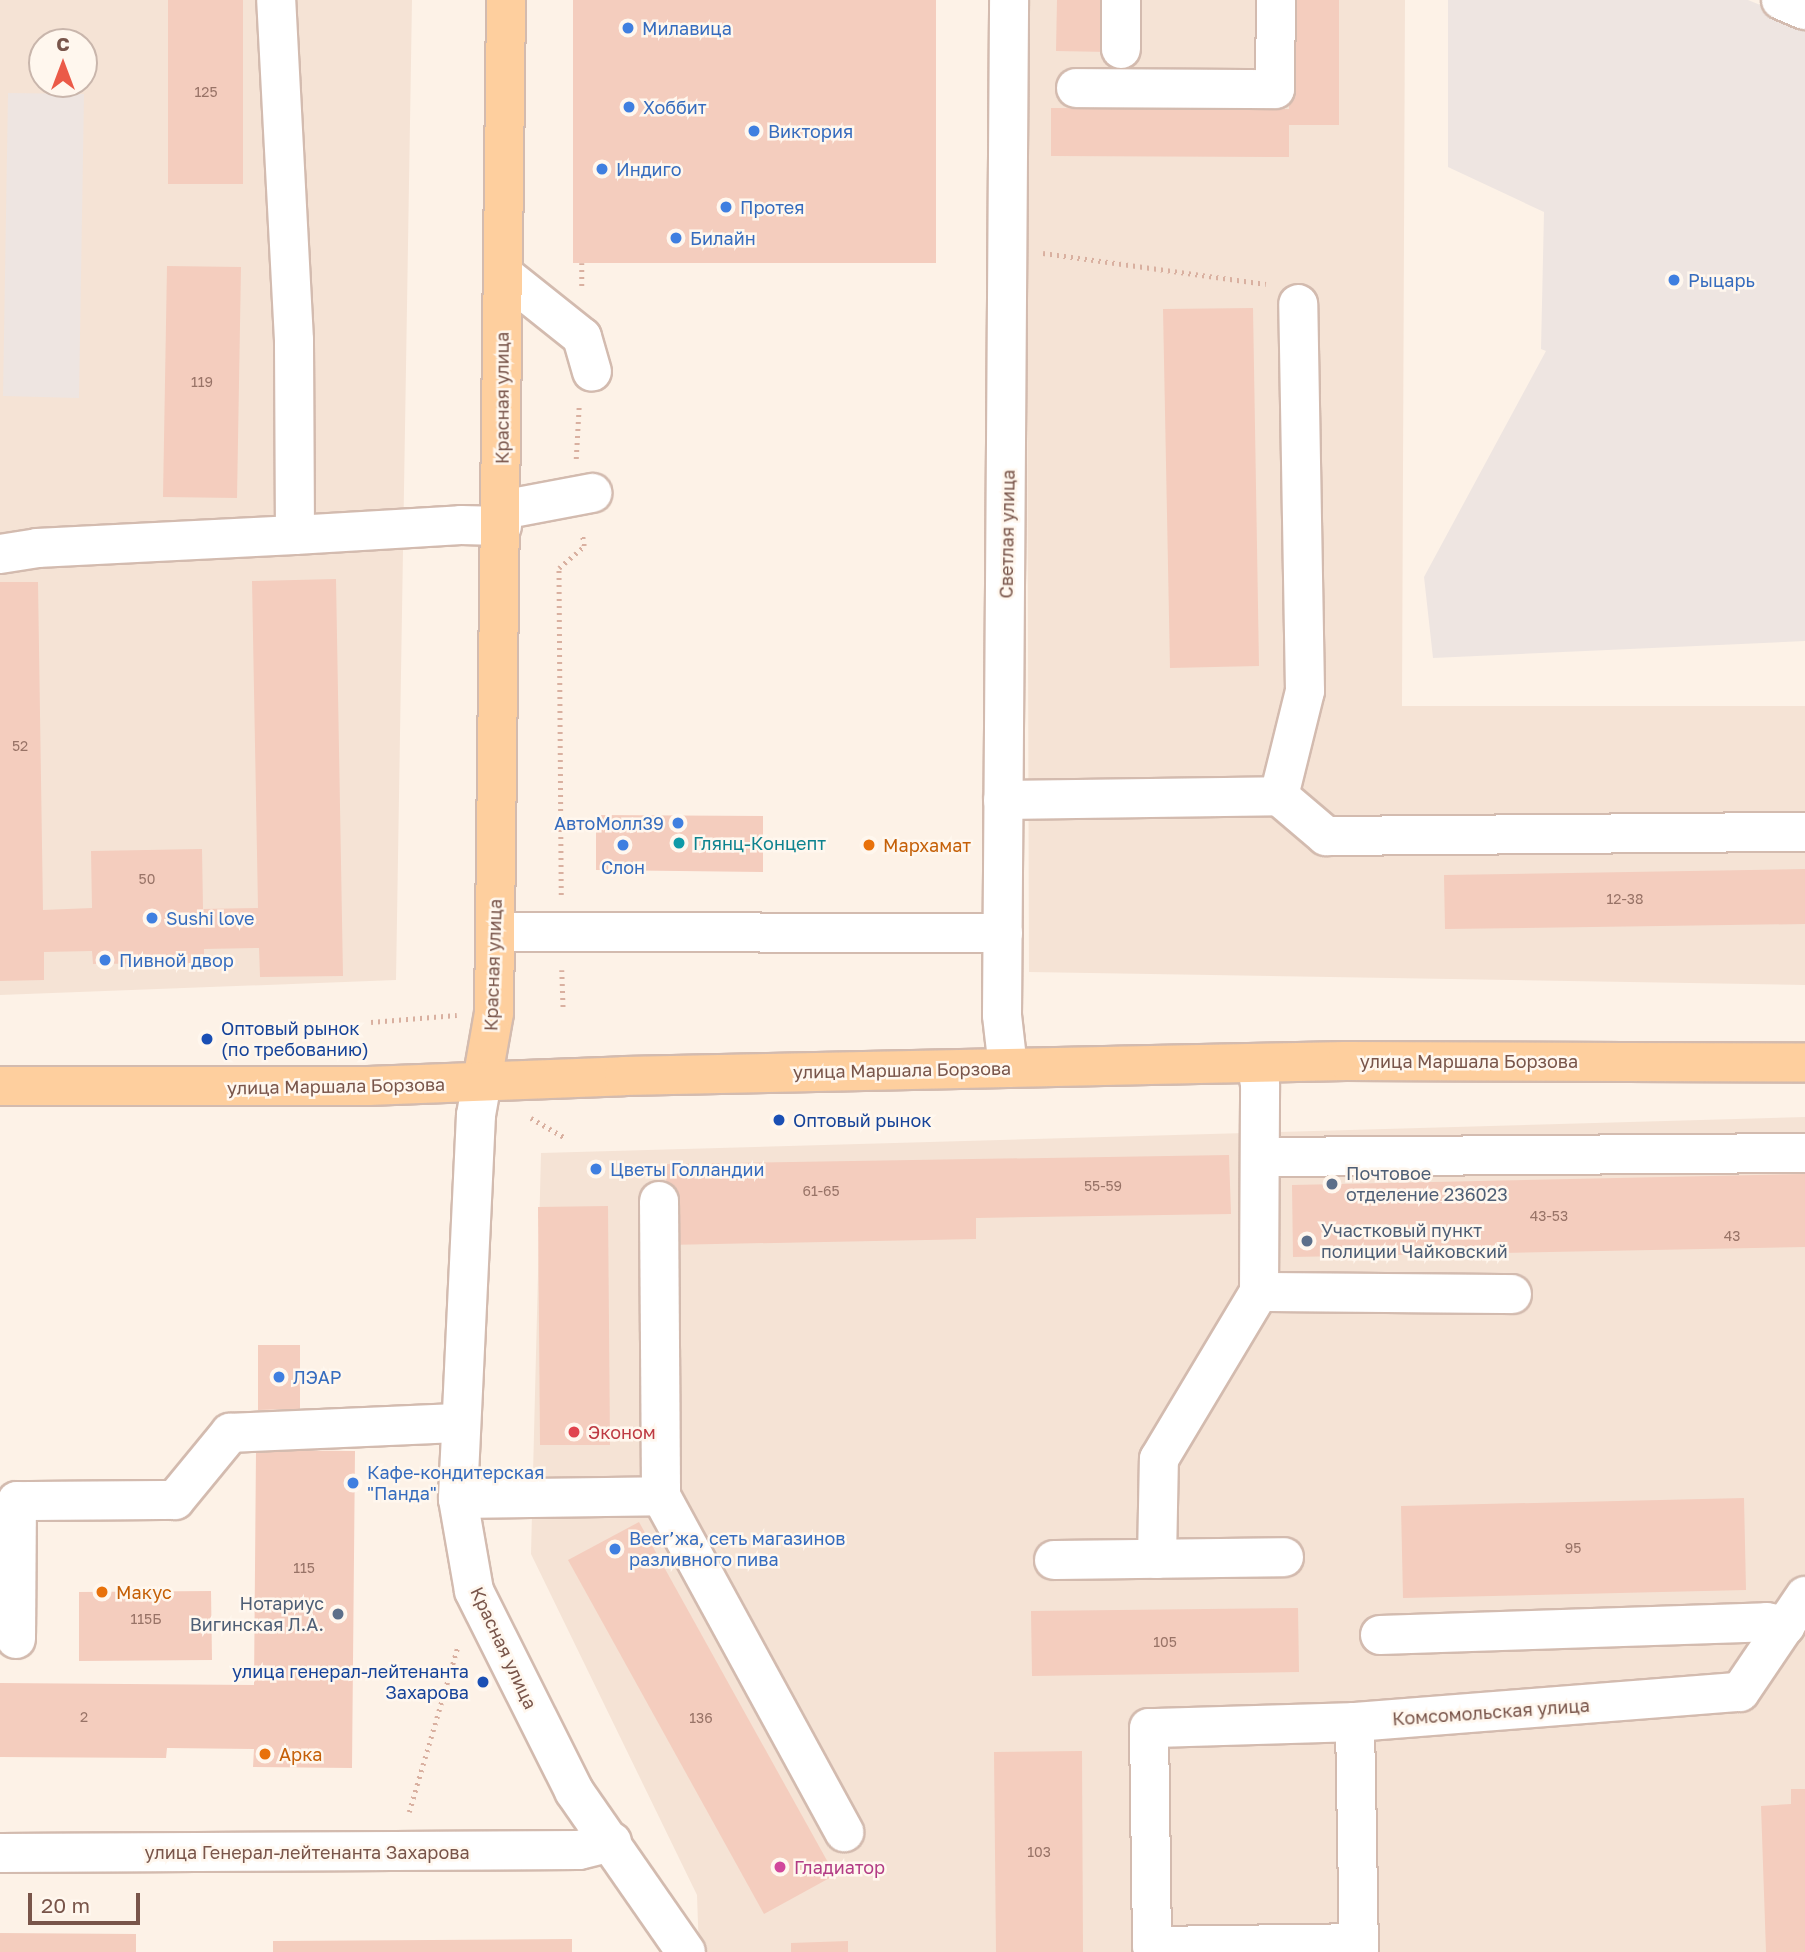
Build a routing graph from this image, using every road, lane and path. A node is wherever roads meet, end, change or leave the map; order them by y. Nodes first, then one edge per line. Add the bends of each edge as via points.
1 (276, 0) edge
2 (506, 0) edge
3 (1009, 0) edge
4 (1121, 0) edge
5 (1276, 0) edge
6 (1780, 0) edge
7 (1805, 10) edge
8 (1121, 49) dead end
9 (1076, 88) dead end
10 (1037, 252) dead end
11 (582, 263) dead end
12 (503, 274) junction
13 (1288, 295) joint
14 (584, 371) junction
15 (583, 493) junction
16 (502, 518) junction
17 (295, 535) junction
18 (0, 554) edge
19 (1279, 796) junction
20 (1003, 800) junction
21 (1805, 832) edge
22 (495, 932) junction
23 (561, 932) junction
24 (1003, 933) junction
25 (563, 1008) dead end
26 (458, 1015) dead end
27 (371, 1022) dead end
28 (1805, 1063) edge
29 (1256, 1064) junction
30 (1009, 1068) junction
31 (482, 1081) junction
32 (0, 1086) edge
33 (521, 1112) dead end
34 (564, 1137) dead end
35 (1805, 1153) edge
36 (1260, 1157) junction
37 (659, 1201) dead end
38 (1259, 1292) junction
39 (1512, 1293) dead end
40 (461, 1423) junction
41 (662, 1496) junction
42 (458, 1499) junction
43 (1284, 1557) dead end
44 (1157, 1559) junction
45 (1054, 1560) dead end
46 (474, 1591) junction
47 (1795, 1611) edge
48 (1380, 1635) dead end
49 (16, 1639) dead end
50 (1355, 1722) junction
51 (844, 1832) dead end
52 (612, 1842) junction
53 (398, 1852) junction
54 (0, 1853) edge
55 (1359, 1947) edge
56 (686, 1952) edge

1 - 17 street via 294,340
2 - 12 main road, Красная улица
3 - 20 street, Светлая улица
4 - 8 street
5 - 9 street via 1275,89
6 - 7 street
10 - 13 path
11 - 14 path
12 - 14 street
12 - 16 main road, Красная улица
13 - 19 street via 1306,691
14 - 15 path
15 - 16 street
15 - 23 path via 584,546 559,568
16 - 17 street
16 - 22 main road, Красная улица
17 - 18 street via 37,548
19 - 20 street
19 - 21 street via 1326,836
20 - 24 street, Светлая улица
22 - 23 street
22 - 31 main road, Красная улица via 494,1013
23 - 24 street
23 - 25 path
24 - 30 street, Светлая улица via 1002,1015
26 - 27 path
28 - 29 main road, улица Маршала Борзова
29 - 30 main road, улица Маршала Борзова
29 - 36 street
30 - 31 main road, улица Маршала Борзова
31 - 32 main road, улица Маршала Борзова via 166,1089
31 - 40 street, Красная улица via 476,1115
33 - 34 path
35 - 36 street
36 - 38 street
37 - 41 street
38 - 39 street
38 - 44 street via 1159,1459
40 - 42 street, Красная улица
40 - 49 street via 230,1433 176,1500 17,1501
41 - 42 street
41 - 51 street
42 - 46 street, Красная улица
43 - 44 street
44 - 45 street
46 - 52 street, Красная улица via 574,1791
46 - 53 path
47 - 48 street via 1767,1622
47 - 50 street, Комсомольская улица via 1740,1692
50 - 55 street
50 - 55 street via 1149,1728 1152,1946
52 - 53 street, улица Генерал-лейтенанта Захарова via 579,1850
52 - 56 street, Красная улица
53 - 54 street, улица Генерал-лейтенанта Захарова

